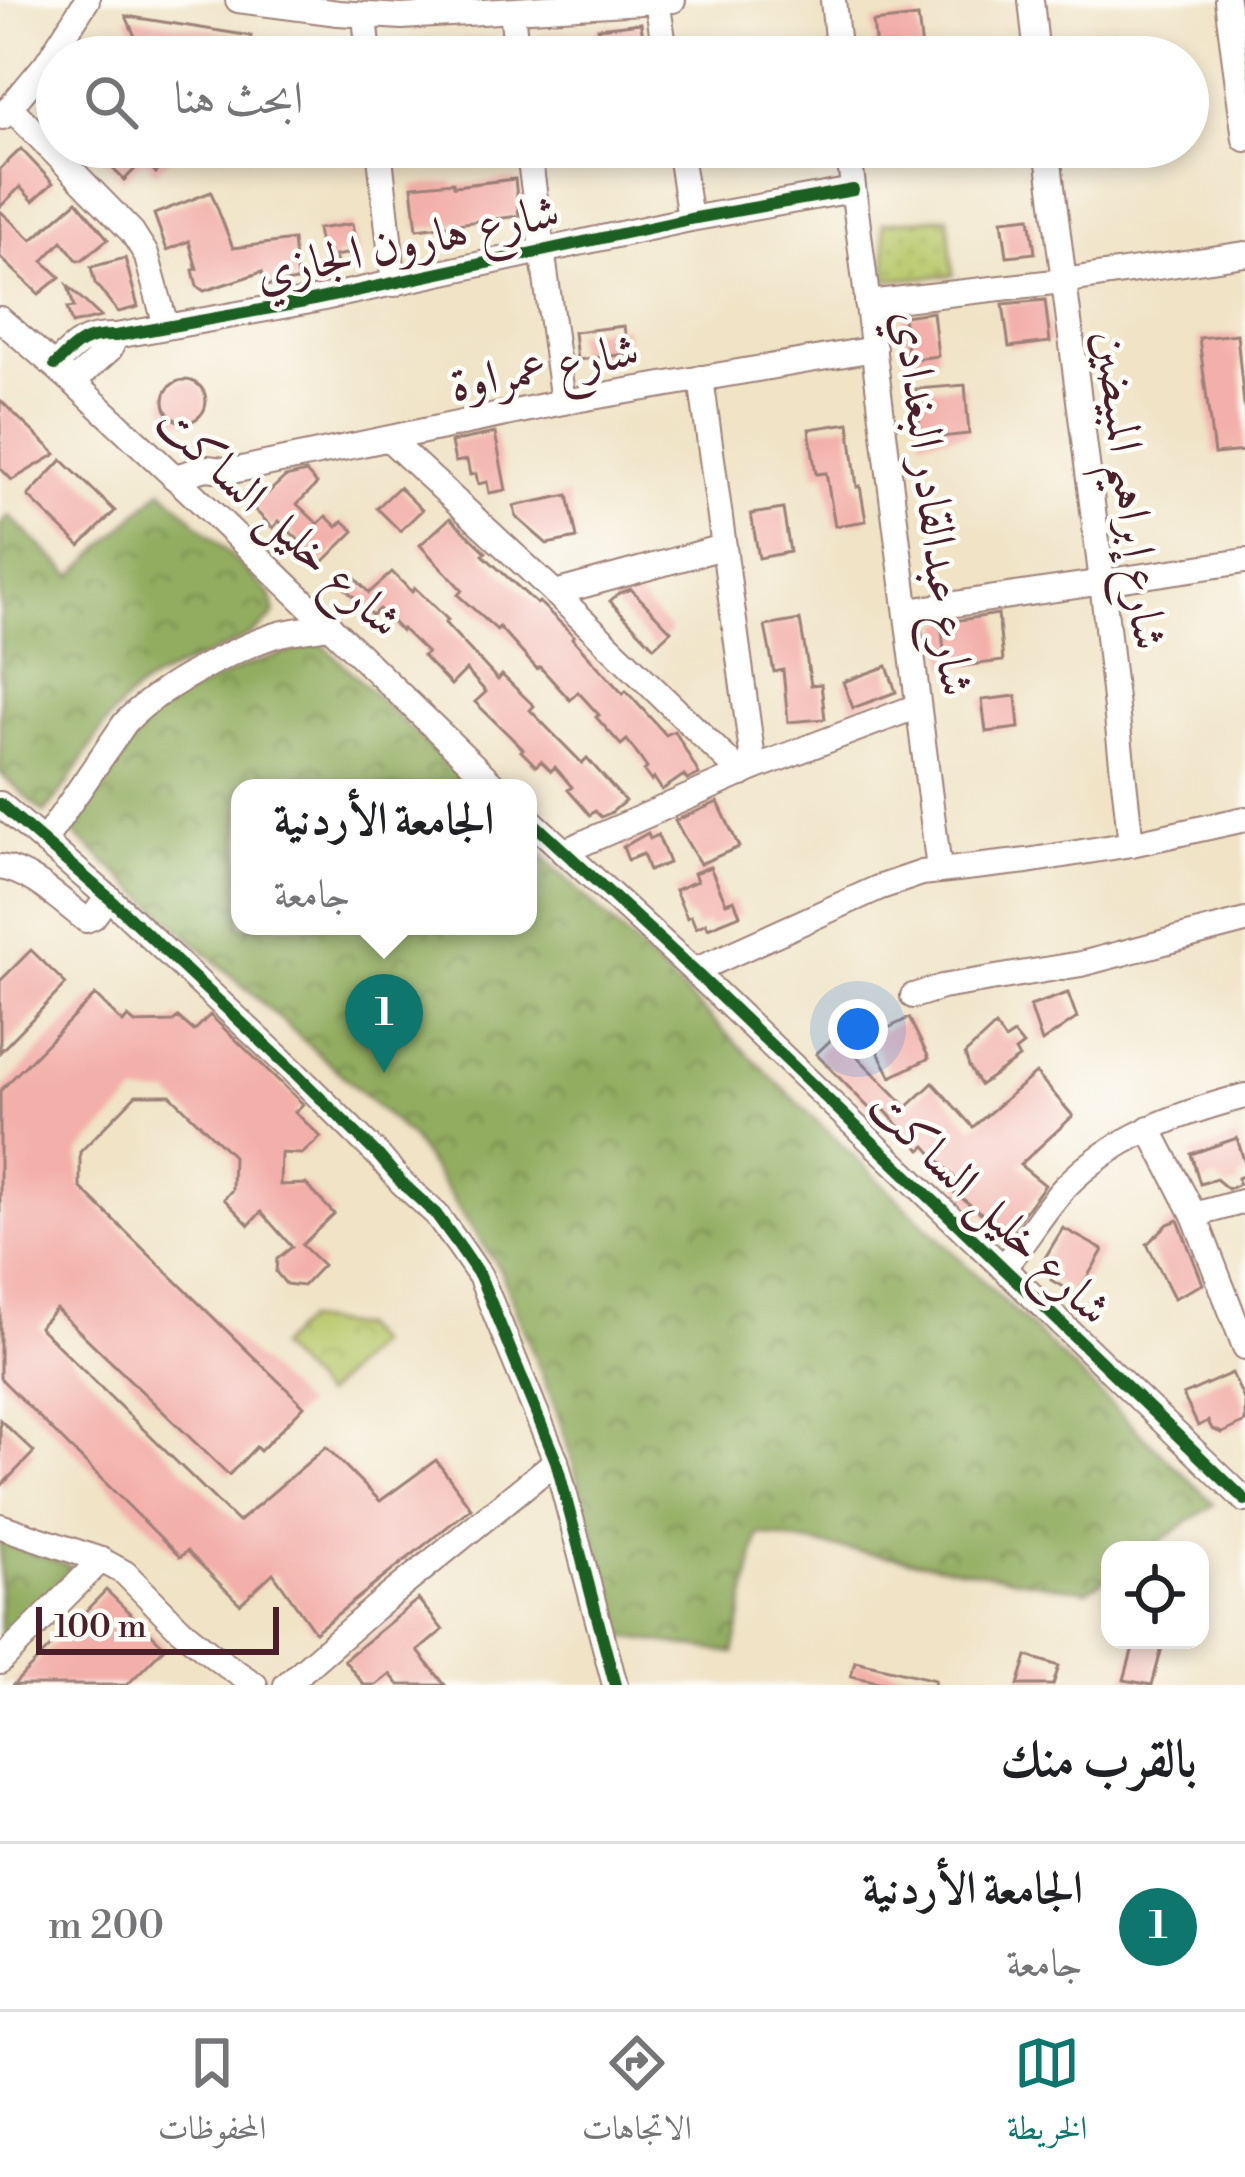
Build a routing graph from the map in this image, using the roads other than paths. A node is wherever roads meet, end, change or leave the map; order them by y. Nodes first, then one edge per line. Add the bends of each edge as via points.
1 (87, 0) edge
2 (238, 0) edge
3 (673, 0) edge
4 (833, 0) edge
5 (1031, 0) edge
6 (1231, 0) edge
7 (657, 1) edge
8 (1245, 1) edge
9 (338, 7) edge
10 (512, 11) junction
11 (365, 16) junction
12 (64, 36) edge
13 (367, 36) edge
14 (515, 36) edge
15 (662, 36) edge
16 (837, 36) edge
17 (1035, 36) edge
18 (36, 76) edge
19 (5, 114) edge
20 (1245, 139) edge
21 (36, 143) edge
22 (63, 168) edge
23 (381, 168) edge
24 (531, 168) edge
25 (682, 168) edge
26 (850, 168) edge
27 (1050, 168) edge
28 (853, 190) junction
29 (690, 219) junction
30 (542, 251) junction
31 (1245, 254) edge
32 (1063, 281) junction
33 (394, 284) junction
34 (867, 303) junction
35 (0, 319) edge
36 (166, 326) junction
37 (874, 349) junction
38 (64, 374) junction
39 (701, 378) junction
40 (563, 402) junction
41 (390, 440) junction
42 (232, 471) junction
43 (174, 478) junction
44 (199, 500) junction
45 (723, 547) junction
46 (1245, 561) edge
47 (1102, 582) junction
48 (293, 591) junction
49 (555, 593) junction
50 (908, 610) junction
51 (329, 626) junction
52 (274, 636) junction
53 (918, 706) junction
54 (748, 771) junction
55 (488, 779) edge
56 (5, 818) edge
57 (1245, 819) edge
58 (537, 827) edge
59 (44, 841) junction
60 (1131, 844) junction
61 (563, 852) junction
62 (0, 867) edge
63 (939, 869) junction
64 (108, 897) junction
65 (1245, 920) edge
66 (694, 971) junction
67 (913, 996) dead end
68 (1245, 1096) edge
69 (1149, 1128) junction
70 (1245, 1201) edge
71 (1194, 1215) junction
72 (1003, 1268) junction
73 (1245, 1348) edge
74 (556, 1461) junction
75 (1245, 1500) edge
76 (0, 1526) edge
77 (100, 1560) junction
78 (0, 1662) edge
79 (255, 1685) edge
80 (286, 1685) edge
81 (615, 1685) edge

1 - 12 street
2 - 9 street
3 - 7 street
4 - 16 street
5 - 17 street
6 - 8 street
6 - 20 street
7 - 10 street
7 - 15 street
9 - 11 street
10 - 11 street
10 - 14 street
11 - 13 street
18 - 19 street
19 - 21 street
22 - 36 street via 132,232
23 - 33 street
24 - 30 street
25 - 29 street
26 - 28 street, شارع عبدالقادر البغدادي
27 - 32 street, شارع إبراهيم المبيضين
28 - 29 street, شارع هارون الجازي
28 - 34 street, شارع عبدالقادر البغدادي
29 - 30 street, شارع هارون الجازي
30 - 33 street, شارع هارون الجازي
30 - 40 street
31 - 32 street
32 - 34 street
32 - 47 street, شارع إبراهيم المبيضين
33 - 36 street, شارع هارون الجازي
34 - 37 street, شارع عبدالقادر البغدادي
35 - 38 street, شارع خليل الساكت
36 - 38 street, شارع هارون الجازي via 116,336 110,349
37 - 39 street, شارع عمراوة
37 - 50 street, شارع عبدالقادر البغدادي
38 - 43 street, شارع خليل الساكت
39 - 40 street, شارع عمراوة
39 - 45 street
40 - 41 street, شارع عمراوة
41 - 42 street, شارع عمراوة
41 - 49 street
42 - 43 street, شارع عمراوة
42 - 44 street
43 - 44 street, شارع خليل الساكت
44 - 48 street, شارع خليل الساكت
45 - 49 street
45 - 54 street
46 - 47 street
47 - 50 street
47 - 60 street, شارع إبراهيم المبيضين
48 - 51 street, شارع خليل الساكت
48 - 52 street
49 - 54 street
50 - 53 street, شارع عبدالقادر البغدادي
51 - 52 street
51 - 55 street, شارع خليل الساكت
52 - 59 street via 141,706
53 - 54 street
53 - 63 street, شارع عبدالقادر البغدادي
54 - 61 street
56 - 59 street
57 - 60 street
58 - 61 street, شارع خليل الساكت
59 - 64 street
60 - 63 street
61 - 66 street, شارع خليل الساكت
62 - 64 street via 30,878 86,920
63 - 66 street
64 - 74 street via 436,1214 481,1276
65 - 67 street via 1082,964
66 - 72 street, شارع خليل الساكت
68 - 69 street
69 - 71 street
69 - 72 street via 1070,1182
70 - 71 street
71 - 73 street
72 - 75 street, شارع خليل الساكت
74 - 80 street
74 - 81 street
76 - 77 street
77 - 78 street
77 - 79 street

